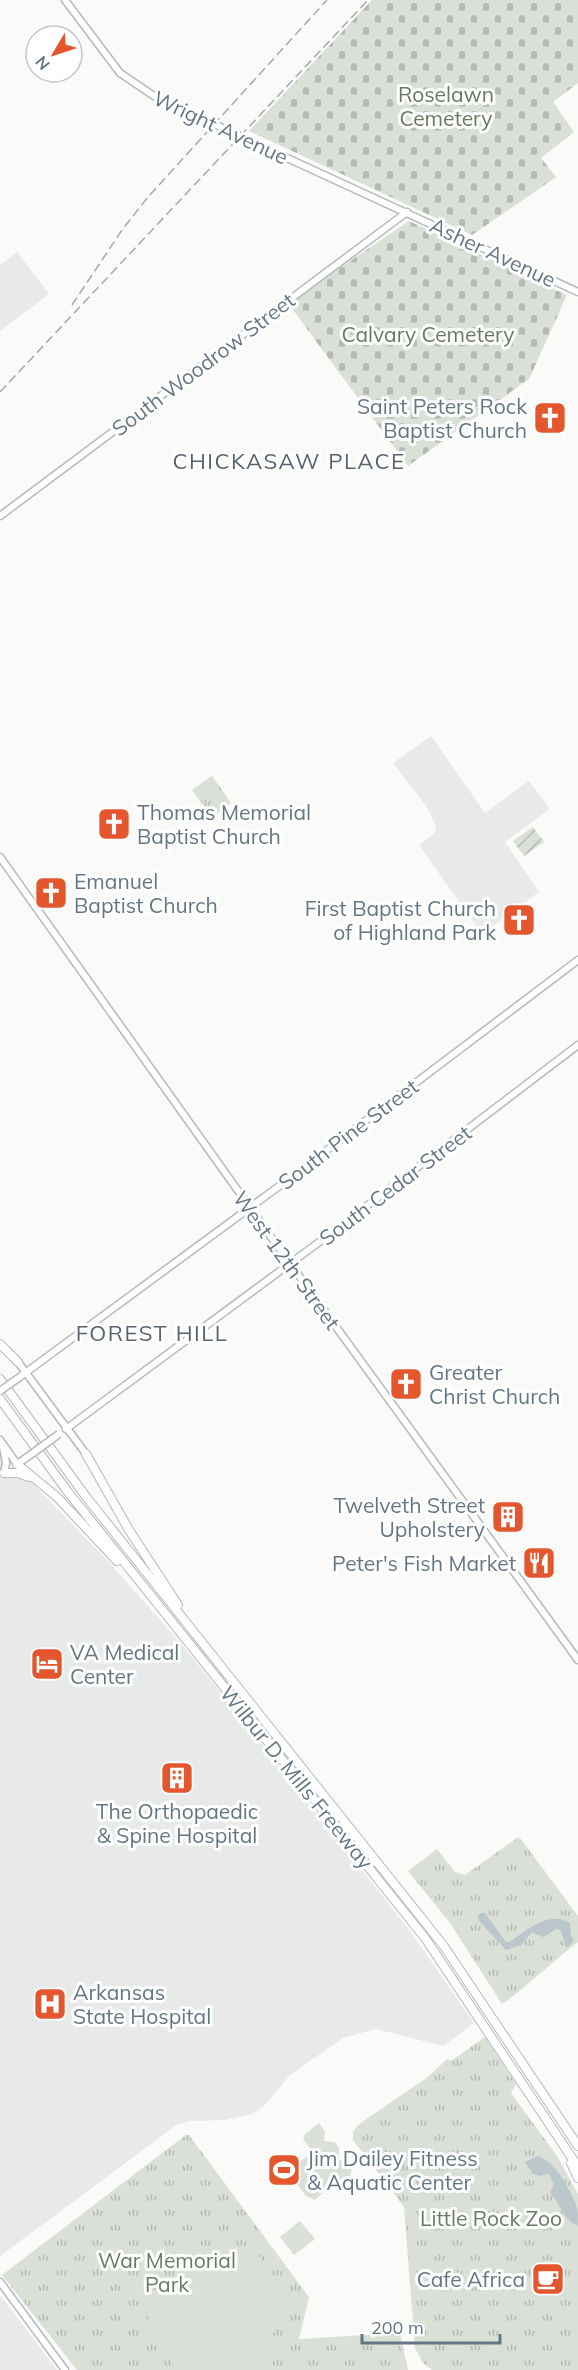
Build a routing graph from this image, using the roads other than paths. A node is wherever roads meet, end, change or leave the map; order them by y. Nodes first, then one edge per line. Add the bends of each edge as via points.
1 (65, 0) edge
2 (407, 212) junction
3 (578, 292) edge
4 (0, 516) edge
5 (0, 857) edge
6 (578, 960) edge
7 (578, 1046) edge
8 (249, 1207) junction
9 (289, 1263) junction
10 (0, 1344) edge
11 (18, 1362) joint
12 (26, 1372) junction
13 (0, 1379) edge
14 (0, 1391) edge
15 (0, 1399) edge
16 (66, 1429) junction
17 (60, 1434) dead end
18 (1, 1442) edge
19 (86, 1454) joint
20 (17, 1464) junction
21 (4, 1473) joint
22 (38, 1481) junction
23 (168, 1619) junction
24 (203, 1643) junction
25 (578, 1660) edge
26 (558, 2137) junction
27 (578, 2146) edge
28 (578, 2167) edge
29 (578, 2178) edge
30 (0, 2282) edge
31 (65, 2370) edge

1 - 2 main road, Wright Avenue, bridge via 120,73 154,96
2 - 3 main road, Asher Avenue
2 - 4 main road, South Woodrow Street
5 - 8 main road, West 12th Street
6 - 8 main road, South Pine Street
7 - 9 main road, South Cedar Street
8 - 9 main road, West 12th Street
8 - 12 main road, South Pine Street
9 - 16 main road, South Cedar Street
9 - 25 main road, West 12th Street
10 - 11 highway
11 - 12 main road
12 - 14 main road, South Pine Street, bridge
12 - 16 main road
13 - 24 highway, Wilbur D. Mills Freeway via 87,1498
15 - 23 highway, Wilbur D. Mills Freeway
16 - 19 main road
17 - 20 main road, bridge
18 - 20 main road
18 - 21 main road
19 - 24 highway via 129,1530
20 - 22 highway
21 - 22 highway via 18,1473
22 - 23 highway via 77,1516
23 - 26 highway, Wilbur D. Mills Freeway via 425,1938
24 - 27 highway, Wilbur D. Mills Freeway via 443,1945
26 - 28 highway, Wilbur D. Mills Freeway
26 - 29 highway
30 - 31 main road

